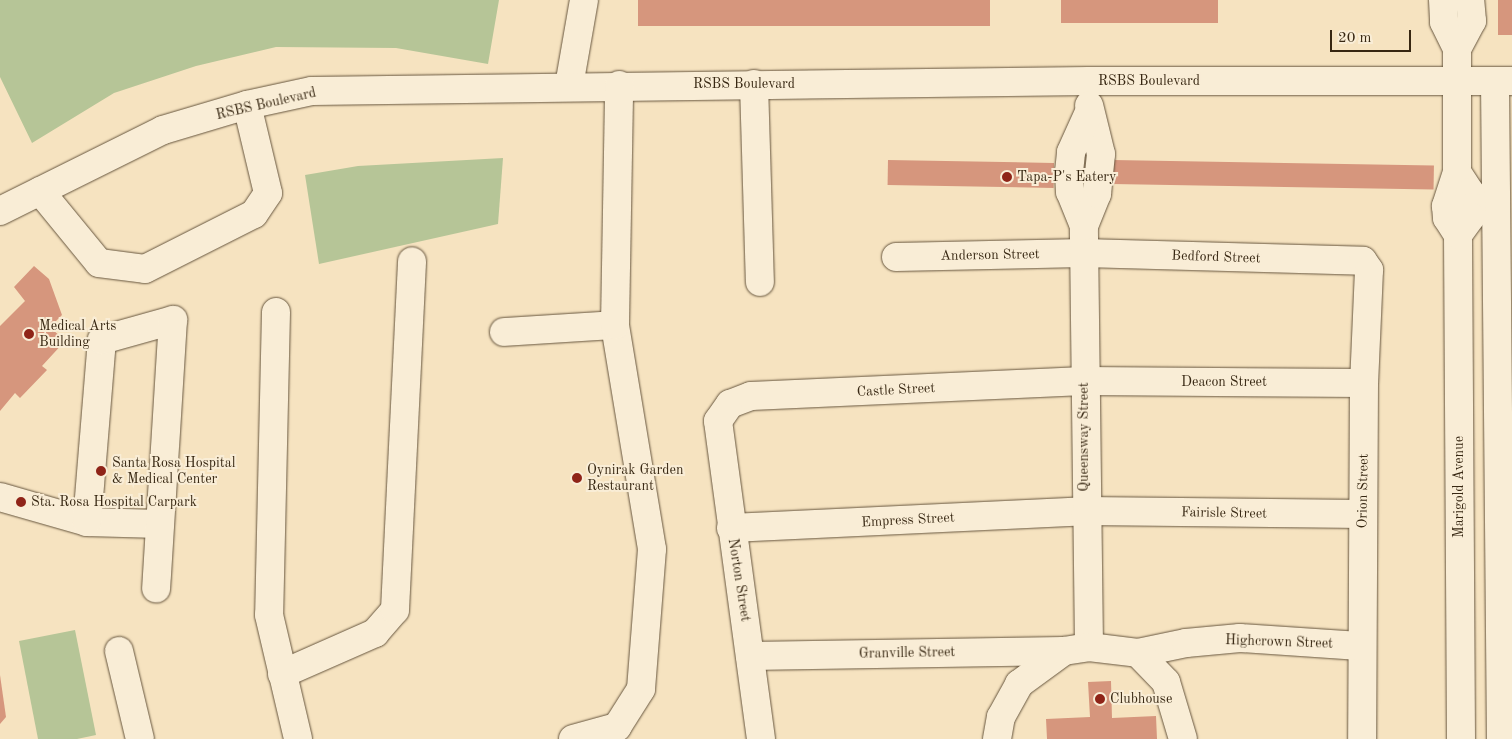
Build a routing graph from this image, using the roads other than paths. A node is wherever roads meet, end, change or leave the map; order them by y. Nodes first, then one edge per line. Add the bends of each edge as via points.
1 (584, 0) edge
2 (1443, 0) edge
3 (1470, 0) edge
4 (1457, 49) junction
5 (1457, 80) junction
6 (1090, 81) junction
7 (1504, 81) edge
8 (754, 84) junction
9 (619, 85) junction
10 (569, 86) junction
11 (247, 105) junction
12 (40, 191) junction
13 (0, 210) edge
14 (1084, 239) junction
15 (896, 258) dead end
16 (1347, 261) joint
17 (412, 262) dead end
18 (760, 282) dead end
19 (276, 312) dead end
20 (615, 325) junction
21 (504, 332) dead end
22 (1084, 381) junction
23 (1364, 383) junction
24 (718, 421) joint
25 (1, 499) edge
26 (1085, 511) junction
27 (1363, 514) junction
28 (87, 522) junction
29 (160, 524) junction
30 (731, 528) junction
31 (156, 588) dead end
32 (1505, 588) edge
33 (1360, 646) junction
34 (1076, 649) junction
35 (119, 651) dead end
36 (1138, 653) junction
37 (750, 656) junction
38 (282, 674) junction
39 (617, 733) edge
40 (140, 739) edge
41 (298, 739) edge
42 (573, 739) edge
43 (761, 739) edge
44 (997, 739) edge
45 (1183, 739) edge
46 (1362, 739) edge
47 (1461, 739) edge
48 (1502, 739) edge

1 - 10 street
2 - 4 street via 1444,22
3 - 4 street via 1472,20
4 - 5 street, Marigold Avenue
5 - 6 street, RSBS Boulevard
5 - 7 street, RSBS Boulevard
5 - 47 street, Marigold Avenue via 1457,172 1446,206 1447,218 1458,234
6 - 8 street, RSBS Boulevard
6 - 14 street, Queensway Street via 1089,112 1071,152 1070,172 1070,192
7 - 32 street
8 - 9 street, RSBS Boulevard
8 - 18 street
9 - 10 street, RSBS Boulevard
9 - 20 street
10 - 11 street, RSBS Boulevard via 312,91
11 - 12 street, RSBS Boulevard via 163,130
11 - 12 street via 268,193 254,214 145,269 99,263
12 - 13 street, RSBS Boulevard
14 - 15 street, Anderson Street
14 - 16 street, Bedford Street
14 - 22 street, Queensway Street
16 - 23 street, Orion Street via 1363,261 1369,270
17 - 38 street via 395,610 374,633
19 - 38 street via 269,615
20 - 21 street
20 - 39 street via 652,549 641,690
22 - 23 street, Deacon Street
22 - 24 street, Castle Street via 751,396 730,404
22 - 26 street, Queensway Street
23 - 27 street, Orion Street
24 - 30 street, Norton Street
25 - 28 street
26 - 27 street, Fairisle Street
26 - 30 street, Empress Street
26 - 34 street, Queensway Street
27 - 33 street, Orion Street
28 - 29 street
28 - 29 street via 102,340 173,320
29 - 31 street
30 - 37 street, Norton Street
32 - 48 street
33 - 36 street, Highcrown Street via 1240,638
33 - 46 street, Orion Street
34 - 36 street
34 - 37 street, Granville Street
34 - 44 street via 1019,684 1001,718
35 - 40 street
36 - 45 street via 1166,682
37 - 43 street, Norton Street
38 - 41 street
39 - 42 street

